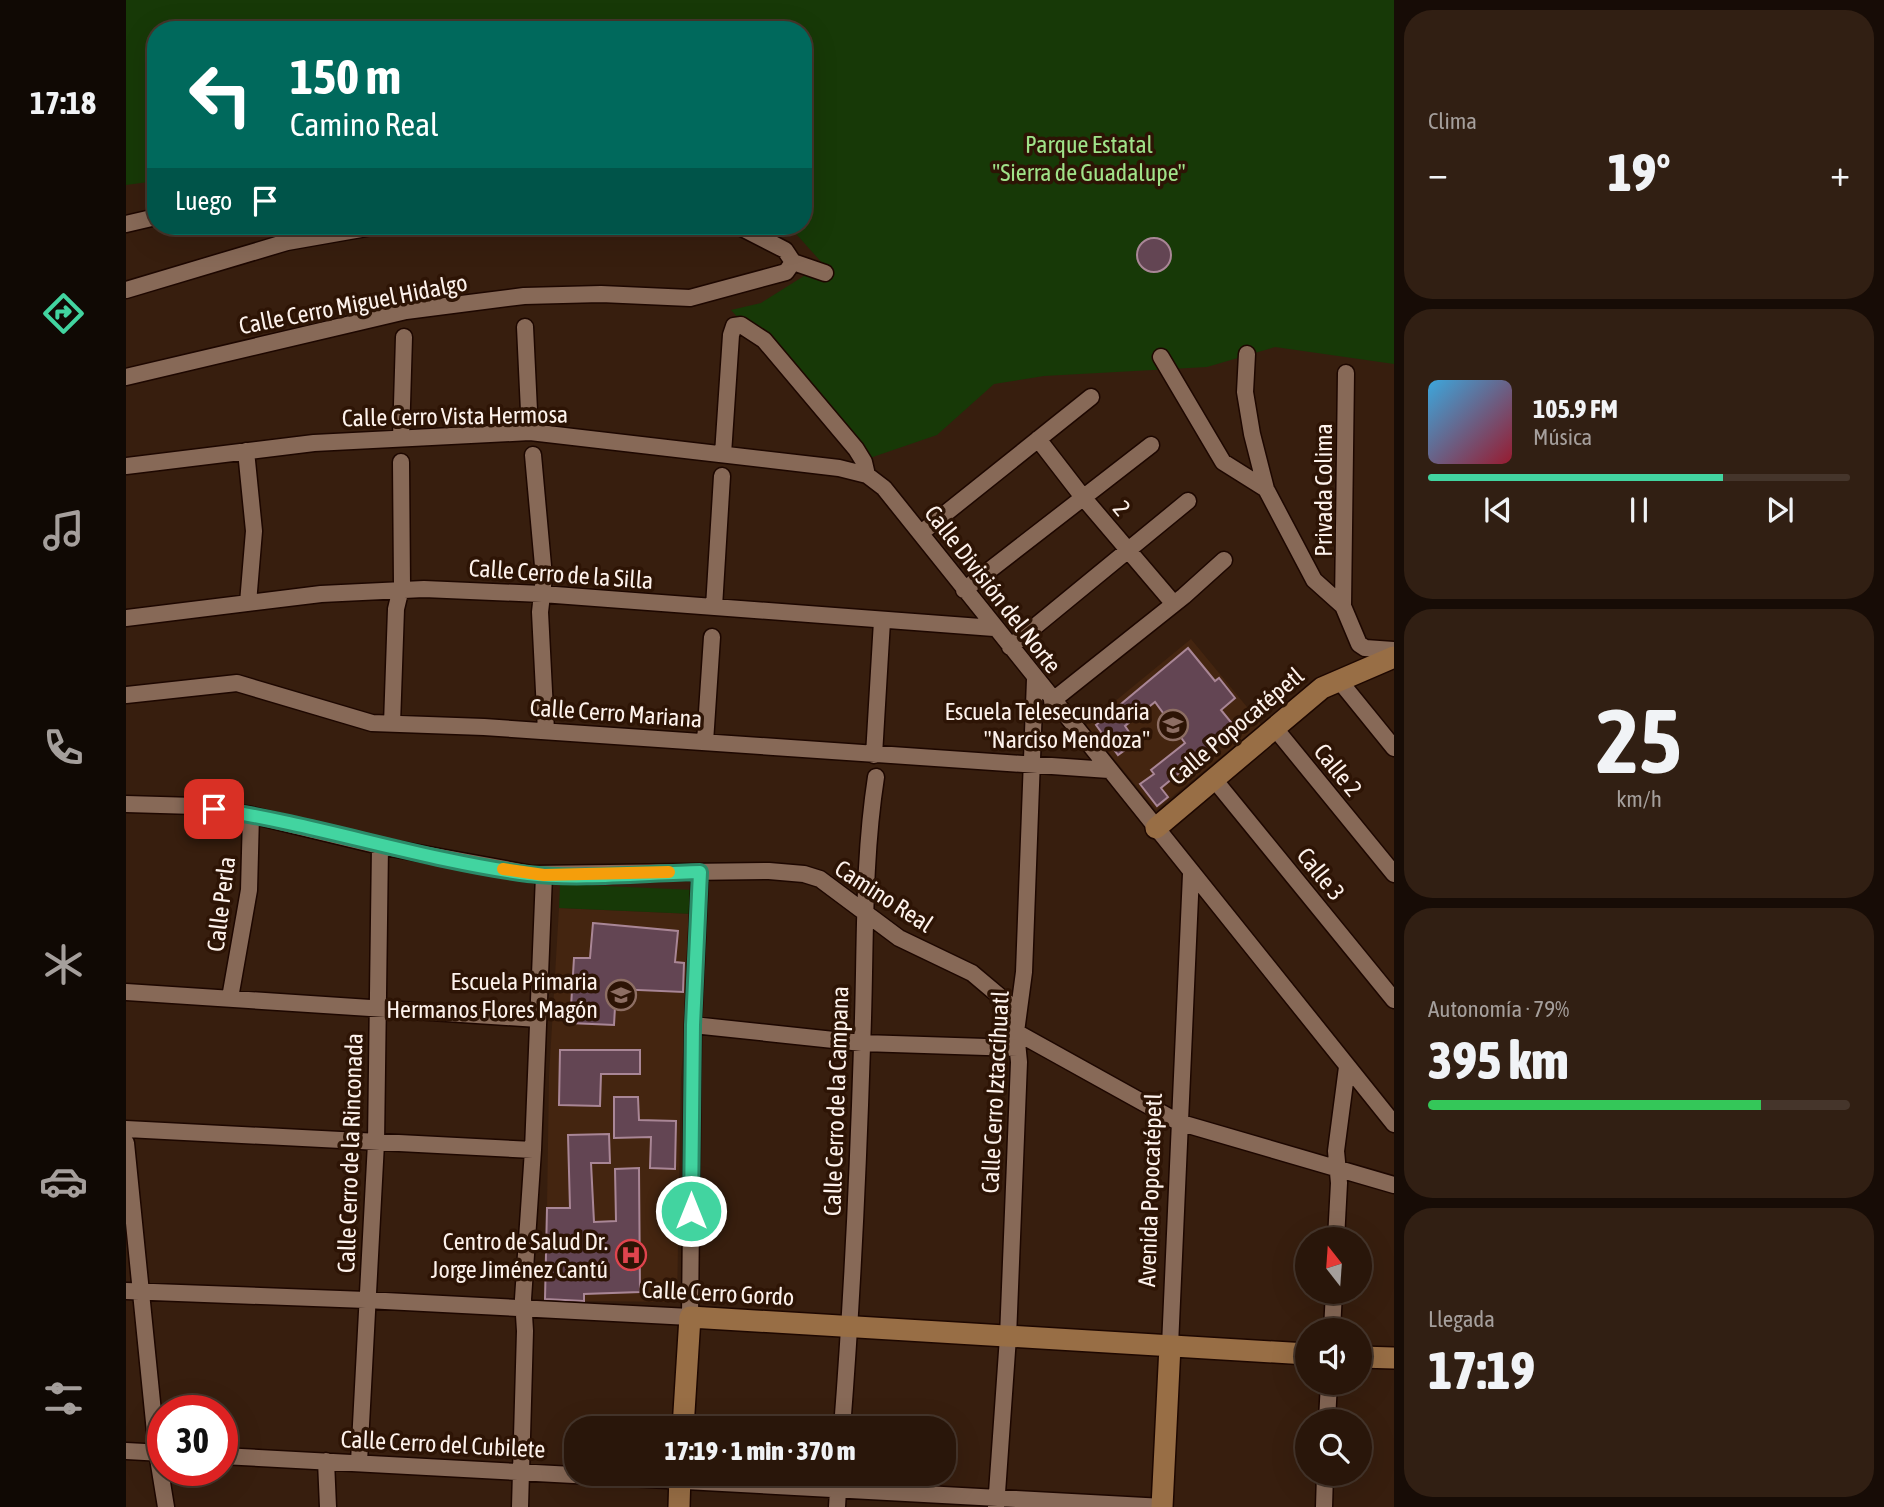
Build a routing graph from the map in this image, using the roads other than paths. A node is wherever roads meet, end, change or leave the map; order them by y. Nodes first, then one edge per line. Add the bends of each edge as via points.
1 (147, 219) edge
2 (126, 224) edge
3 (327, 235) edge
4 (756, 235) edge
5 (793, 262) junction
6 (825, 272) dead end
7 (126, 290) edge
8 (525, 327) dead end
9 (404, 337) dead end
10 (1247, 354) dead end
11 (1161, 357) dead end
12 (1346, 373) dead end
13 (126, 377) edge
14 (1091, 397) dead end
15 (530, 432) junction
16 (401, 438) junction
17 (1038, 439) junction
18 (1151, 445) dead end
19 (246, 451) junction
20 (723, 454) junction
21 (533, 455) dead end
22 (401, 462) dead end
23 (126, 466) edge
24 (867, 475) junction
25 (722, 476) dead end
26 (1266, 489) junction
27 (1082, 496) junction
28 (1188, 501) dead end
29 (920, 533) junction
30 (1127, 551) junction
31 (1224, 560) dead end
32 (402, 589) junction
33 (964, 590) junction
34 (542, 594) junction
35 (248, 603) junction
36 (1174, 604) junction
37 (1343, 606) junction
38 (714, 607) junction
39 (126, 618) edge
40 (882, 621) junction
41 (994, 628) junction
42 (712, 637) dead end
43 (1010, 646) junction
44 (1394, 650) edge
45 (1394, 657) edge
46 (1035, 679) junction
47 (1338, 679) junction
48 (126, 695) edge
49 (1052, 701) junction
50 (392, 724) junction
51 (1274, 727) junction
52 (546, 731) junction
53 (705, 742) junction
54 (1394, 748) edge
55 (874, 755) junction
56 (1034, 765) junction
57 (1109, 770) junction
58 (876, 777) dead end
59 (1213, 778) junction
60 (126, 804) edge
61 (251, 815) junction
62 (1156, 828) junction
63 (380, 846) junction
64 (700, 872) junction
65 (1191, 874) junction
66 (1394, 874) edge
67 (544, 875) junction
68 (863, 912) junction
69 (126, 992) edge
70 (230, 998) junction
71 (1394, 1000) edge
72 (378, 1007) junction
73 (1017, 1011) junction
74 (538, 1018) junction
75 (693, 1025) junction
76 (1017, 1040) junction
77 (862, 1043) junction
78 (1347, 1067) junction
79 (1178, 1122) junction
80 (1394, 1124) edge
81 (126, 1129) edge
82 (126, 1143) edge
83 (376, 1143) junction
84 (533, 1150) junction
85 (1338, 1166) junction
86 (1394, 1185) edge
87 (1336, 1227) edge
88 (133, 1292) edge
89 (366, 1300) junction
90 (524, 1309) junction
91 (691, 1317) junction
92 (850, 1327) junction
93 (1008, 1337) junction
94 (1170, 1346) junction
95 (1295, 1353) edge
96 (1372, 1357) edge
97 (1394, 1358) edge
98 (150, 1395) edge
99 (684, 1416) edge
100 (843, 1416) edge
101 (126, 1451) edge
102 (147, 1452) edge
103 (238, 1457) edge
104 (326, 1461) junction
105 (359, 1462) junction
106 (522, 1471) junction
107 (564, 1473) edge
108 (164, 1486) edge
109 (679, 1486) edge
110 (838, 1486) edge
111 (874, 1486) edge
112 (1325, 1486) edge
113 (996, 1503) edge
114 (166, 1507) edge
115 (328, 1507) edge
116 (520, 1507) edge
117 (678, 1507) edge
118 (837, 1507) edge
119 (1163, 1507) edge
120 (1324, 1507) edge

1 - 2 street
3 - 7 street via 287,242
4 - 5 street via 785,250
5 - 6 street
5 - 13 street, Calle Cerro Miguel Hidalgo via 786,272 708,295 524,296 405,311
8 - 15 street
9 - 16 street
10 - 26 street via 1245,393
11 - 26 street via 1223,462
12 - 37 street, Privada Colima
14 - 17 street
15 - 16 street, Calle Cerro Vista Hermosa
15 - 20 street, Calle Cerro Vista Hermosa
16 - 19 street, Calle Cerro Vista Hermosa
17 - 27 street, 2
17 - 29 street
18 - 27 street
19 - 23 street, Calle Cerro Vista Hermosa
19 - 35 street via 254,531
20 - 24 street, Calle Cerro Vista Hermosa
20 - 24 street, Calle División del Norte via 734,326 741,325 764,340 856,449
21 - 34 street
22 - 32 street
24 - 29 street, Calle División del Norte via 884,488
25 - 38 street
26 - 37 street via 1314,579
27 - 30 street, 2
27 - 33 street
28 - 30 street
29 - 33 street, Calle División del Norte
30 - 36 street, 2
30 - 43 street
31 - 36 street
32 - 34 street, Calle Cerro de la Silla
32 - 35 street, Calle Cerro de la Silla
32 - 50 street via 396,609
33 - 41 street, Calle División del Norte
34 - 38 street, Calle Cerro de la Silla
34 - 52 street
35 - 39 street, Calle Cerro de la Silla
36 - 49 street
37 - 44 street via 1362,647
38 - 40 street, Calle Cerro de la Silla
40 - 41 street, Calle Cerro de la Silla
40 - 55 street
41 - 43 street, Calle División del Norte
42 - 53 street
43 - 46 street, Calle División del Norte
45 - 47 street, Calle Popocatépetl
46 - 49 street, Calle División del Norte
46 - 56 street, Calle Cerro Iztaccíhuatl
47 - 51 street, Calle Popocatépetl
47 - 54 street
48 - 50 street, Calle Cerro Mariana via 237,683 372,723
49 - 57 street, Calle División del Norte
50 - 52 street, Calle Cerro Mariana
51 - 59 street, Calle Popocatépetl
51 - 66 street, Calle 2
52 - 53 street, Calle Cerro Mariana
53 - 55 street, Calle Cerro Mariana
55 - 56 street, Calle Cerro Mariana
56 - 57 street, Calle Cerro Mariana
56 - 73 street, Calle Cerro Iztaccíhuatl via 1024,972
57 - 62 street, Calle División del Norte
58 - 68 street, Calle Cerro de la Campana
59 - 62 street, Calle Popocatépetl
59 - 71 street, Calle 3
60 - 61 street, Camino Real via 195,806
61 - 63 street, Camino Real
61 - 70 street, Calle Perla via 249,890
62 - 65 street, Calle División del Norte
63 - 67 street, Camino Real
63 - 72 street, Calle Cerro de la Rinconada
64 - 67 street, Camino Real
64 - 68 street, Camino Real via 804,874 820,879
64 - 75 street
65 - 78 street, Calle División del Norte
65 - 79 street, Avenida Popocatépetl
67 - 74 street
68 - 73 street, Camino Real via 899,938 972,973
68 - 77 street, Calle Cerro de la Campana
69 - 70 street
70 - 72 street
72 - 74 street
72 - 83 street, Calle Cerro de la Rinconada
73 - 76 street, Calle Cerro Iztaccíhuatl
74 - 84 street
75 - 77 street
75 - 91 street
76 - 77 street
76 - 79 street
76 - 93 street, Calle Cerro Iztaccíhuatl
77 - 92 street, Calle Cerro de la Campana
78 - 80 street, Calle División del Norte
78 - 85 street
79 - 85 street
79 - 94 street, Avenida Popocatépetl
81 - 83 street
82 - 88 street
83 - 84 street
83 - 89 street, Calle Cerro de la Rinconada
84 - 90 street
85 - 86 street
85 - 87 street
88 - 89 street, Calle Cerro Gordo
88 - 98 street
89 - 90 street, Calle Cerro Gordo
89 - 105 street, Calle Cerro de la Rinconada
90 - 91 street, Calle Cerro Gordo
90 - 106 street
91 - 92 street, Calle Cerro Gordo
91 - 99 street
92 - 93 street, Calle Cerro Gordo
92 - 100 street, Calle Cerro de la Campana
93 - 94 street, Calle Cerro Gordo
93 - 113 street, Calle Cerro Iztaccíhuatl
94 - 95 street, Calle Cerro Gordo
94 - 119 street, Avenida Popocatépetl
96 - 97 street
101 - 102 street
103 - 104 street, Calle Cerro del Cubilete
104 - 105 street, Calle Cerro del Cubilete
104 - 115 street
105 - 106 street, Calle Cerro del Cubilete
106 - 107 street, Calle Cerro del Cubilete
106 - 116 street
108 - 114 street
109 - 117 street
110 - 118 street
111 - 113 street, Calle Cerro del Cubilete
112 - 120 street
113 - 119 street, Calle Cerro del Cubilete

